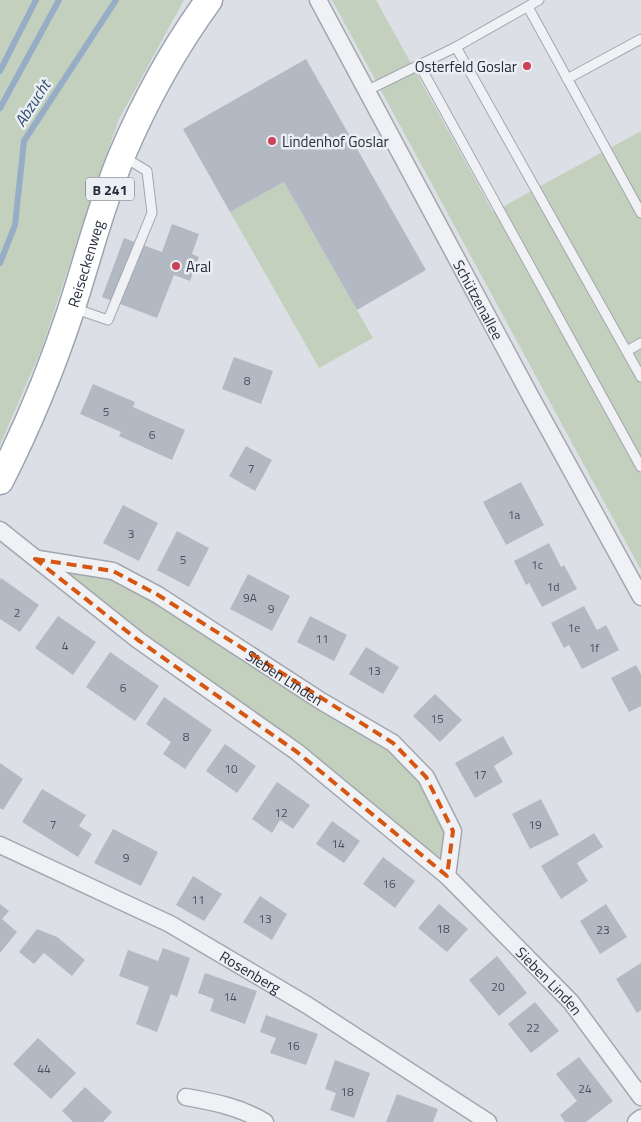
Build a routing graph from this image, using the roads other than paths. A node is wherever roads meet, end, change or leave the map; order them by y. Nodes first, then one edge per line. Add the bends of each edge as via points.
1 (209, 0) edge
2 (318, 0) edge
3 (539, 0) edge
4 (528, 6) junction
5 (641, 39) edge
6 (456, 47) junction
7 (420, 66) junction
8 (567, 79) junction
9 (368, 90) junction
10 (122, 156) junction
11 (641, 213) edge
12 (72, 308) junction
13 (641, 343) edge
14 (627, 352) junction
15 (641, 377) edge
16 (641, 467) edge
17 (0, 481) edge
18 (0, 530) edge
19 (35, 559) junction
20 (641, 597) edge
21 (0, 845) edge
22 (447, 876) junction
23 (186, 1097) dead end
24 (641, 1097) edge
25 (641, 1118) edge
26 (265, 1122) edge
27 (488, 1122) edge
28 (636, 1122) edge

1 - 10 main road, Reiseckenweg / B 241 via 164,71
2 - 9 street, Schützenallee
3 - 4 lane
4 - 6 lane
4 - 8 lane
5 - 8 lane
6 - 7 lane
6 - 14 lane
7 - 9 lane
7 - 16 lane
8 - 11 lane
9 - 20 street, Schützenallee
10 - 12 main road, Reiseckenweg / B 241
10 - 12 lane via 147,171 152,213 108,320
12 - 17 main road, Reiseckenweg / B 241 via 41,393
13 - 14 lane
14 - 15 lane
18 - 19 street, Sieben Linden
19 - 22 street, Sieben Linden via 138,640 297,752
19 - 22 street, Sieben Linden via 113,571 158,595 321,701 393,743 426,777 453,831
21 - 27 street, Rosenberg via 170,924 307,1006
22 - 24 street, Sieben Linden via 571,1002
23 - 26 street via 222,1104
25 - 28 street

